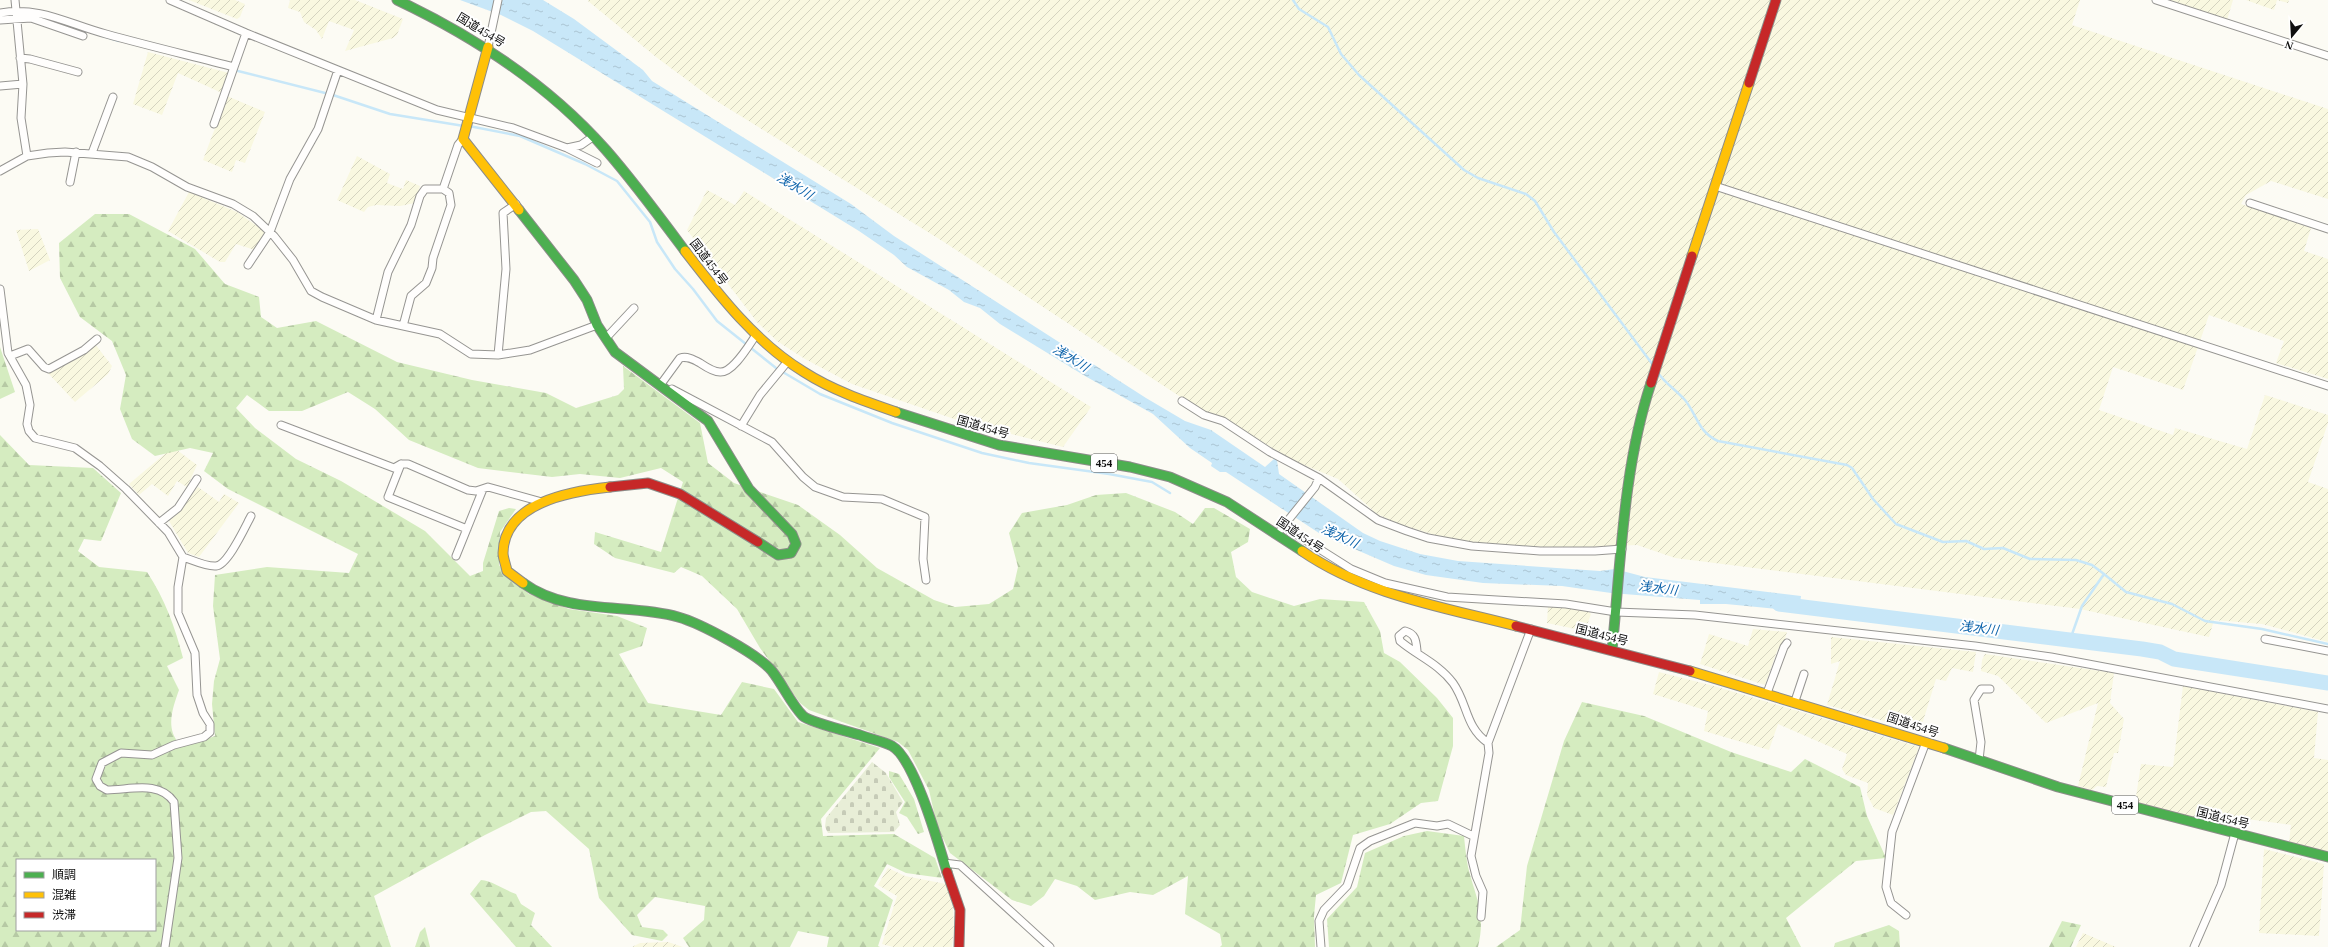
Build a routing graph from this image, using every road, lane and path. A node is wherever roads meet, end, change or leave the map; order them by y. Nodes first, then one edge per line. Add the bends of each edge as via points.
1 (15, 0) edge
2 (170, 0) edge
3 (397, 0) edge
4 (498, 0) edge
5 (1776, 0) edge
6 (2156, 0) edge
7 (0, 13) edge
8 (15, 14) junction
9 (0, 20) edge
10 (246, 33) junction
11 (83, 36) dead end
12 (488, 47) junction
13 (2328, 56) edge
14 (20, 58) junction
15 (234, 67) junction
16 (338, 70) junction
17 (78, 72) dead end
18 (22, 84) junction
19 (0, 86) edge
20 (113, 97) dead end
21 (467, 118) junction
22 (214, 124) dead end
23 (594, 136) junction
24 (463, 139) junction
25 (567, 148) junction
26 (76, 152) junction
27 (92, 153) junction
28 (27, 156) junction
29 (597, 163) dead end
30 (0, 172) edge
31 (70, 182) dead end
32 (1715, 186) junction
33 (443, 188) junction
34 (2250, 203) dead end
35 (516, 204) junction
36 (2328, 229) edge
37 (270, 232) junction
38 (248, 265) dead end
39 (0, 288) edge
40 (634, 308) dead end
41 (376, 320) junction
42 (597, 324) junction
43 (403, 326) junction
44 (756, 336) junction
45 (606, 338) junction
46 (97, 339) dead end
47 (498, 355) junction
48 (10, 356) junction
49 (788, 361) junction
50 (658, 383) junction
51 (2328, 386) edge
52 (1182, 401) dead end
53 (281, 425) dead end
54 (741, 426) junction
55 (401, 464) junction
56 (1318, 478) junction
57 (197, 479) dead end
58 (483, 489) junction
59 (542, 502) junction
60 (252, 516) dead end
61 (159, 524) junction
62 (1282, 527) junction
63 (467, 529) junction
64 (1622, 549) junction
65 (456, 556) dead end
66 (183, 557) junction
67 (926, 580) dead end
68 (1617, 609) junction
69 (1531, 629) junction
70 (2265, 639) dead end
71 (1787, 643) dead end
72 (1612, 650) junction
73 (1417, 651) dead end
74 (2328, 651) edge
75 (1804, 674) dead end
76 (1990, 689) dead end
77 (1767, 693) junction
78 (1795, 701) junction
79 (2328, 709) edge
80 (1926, 742) junction
81 (1488, 743) junction
82 (1979, 760) junction
83 (2235, 833) junction
84 (1473, 836) junction
85 (2328, 857) edge
86 (944, 863) junction
87 (1906, 915) dead end
88 (1482, 917) dead end
89 (165, 947) edge
90 (959, 947) edge
91 (1050, 947) edge
92 (1321, 947) edge
93 (2194, 947) edge

1 - 8 street
2 - 10 street
3 - 12 main road, 国道454号 / 454 via 456,28
4 - 12 street
5 - 32 main road
6 - 13 street
7 - 8 street
8 - 9 street
8 - 11 street
8 - 14 street
8 - 15 street via 35,11 108,35
10 - 15 street
10 - 16 street
12 - 21 main road
12 - 23 main road, 国道454号 / 454 via 528,76
14 - 17 street
14 - 18 street
15 - 22 street
16 - 21 street via 437,110
16 - 37 street via 318,129 290,178
18 - 19 street
18 - 28 street via 21,118
20 - 27 street
21 - 24 main road
21 - 25 street via 513,128
23 - 25 street via 581,145
23 - 44 main road, 国道454号 / 454 via 630,178 718,293
24 - 33 street via 458,145
24 - 35 main road
25 - 29 street
26 - 27 street
26 - 28 street
26 - 31 street
27 - 37 street via 128,157 152,167 187,188 232,204 254,216
28 - 30 street
32 - 51 street
32 - 64 main road via 1639,419
33 - 41 street via 425,189 420,196 411,226 388,272
33 - 43 street via 449,193 451,204 432,268 426,283 411,296
34 - 36 street
35 - 42 main road via 574,280 587,300
35 - 47 street via 503,213 506,269
37 - 38 street
37 - 41 street via 293,260 312,291
39 - 48 street via 4,329
40 - 45 street
41 - 43 street
42 - 45 main road
42 - 47 street via 530,350
43 - 47 street via 440,334 471,354
44 - 49 main road, 国道454号 / 454
44 - 50 street via 731,369 721,373 685,357 680,358
45 - 50 main road via 615,352
46 - 48 street via 84,350 49,369 28,348
48 - 61 street via 26,385 30,405 27,424 35,438 75,448 126,489
49 - 54 street via 760,395
49 - 62 main road, 国道454号 / 454 via 853,397 949,430 1021,450 1164,475 1192,484
50 - 54 street
50 - 59 main road via 708,421 749,489 792,534 796,544 791,553 778,555 702,506 680,494 648,483 582,490
52 - 56 street via 1204,415 1222,421 1270,452
53 - 55 street via 394,468
54 - 67 street via 772,442 815,487 843,497 882,499 925,517 923,559
55 - 58 street via 408,464 468,490
55 - 63 street via 388,497
56 - 62 street via 1315,487
56 - 64 street via 1378,520 1428,538 1450,543 1540,551
57 - 61 street via 178,508
58 - 59 street via 488,486
58 - 63 street
59 - 86 main road via 514,523 507,535 503,553 507,571 527,586 564,602 678,617 701,626 750,654 771,670 804,717 894,746 920,789
60 - 66 street via 228,557 221,564 215,566
61 - 66 street via 168,532
62 - 68 street via 1351,569 1385,583 1422,593 1479,600
62 - 69 main road, 国道454号 / 454 via 1319,562 1355,582 1414,600
63 - 65 street
64 - 68 main road
66 - 89 street via 178,587 178,612 195,653 198,695 203,713 210,724 210,732 204,737 174,745 152,755 121,753 102,764 96,779 100,786 107,790 157,788 169,795 174,802 178,858
68 - 72 main road
68 - 79 street via 1695,615 1976,646 2050,657
69 - 72 main road, 国道454号 / 454
69 - 81 street
70 - 74 street
71 - 77 street
72 - 77 main road, 国道454号 / 454
73 - 81 street via 1437,665 1453,683 1466,708 1470,724 1478,736
75 - 78 street
76 - 82 street via 1981,689 1974,700 1981,742
77 - 78 main road, 国道454号 / 454
78 - 80 main road, 国道454号 / 454
80 - 82 main road, 国道454号 / 454
80 - 87 street via 1892,832 1886,887 1891,903
81 - 84 street via 1489,753 1478,823
82 - 83 main road, 国道454号 / 454 via 2087,796
83 - 85 main road, 国道454号 / 454
83 - 93 street via 2221,885
84 - 88 street via 1471,856 1483,892
84 - 92 street via 1448,824 1437,826 1415,823 1370,841 1360,848 1347,886 1324,910 1319,921
86 - 90 main road via 960,910
86 - 91 street via 960,865

